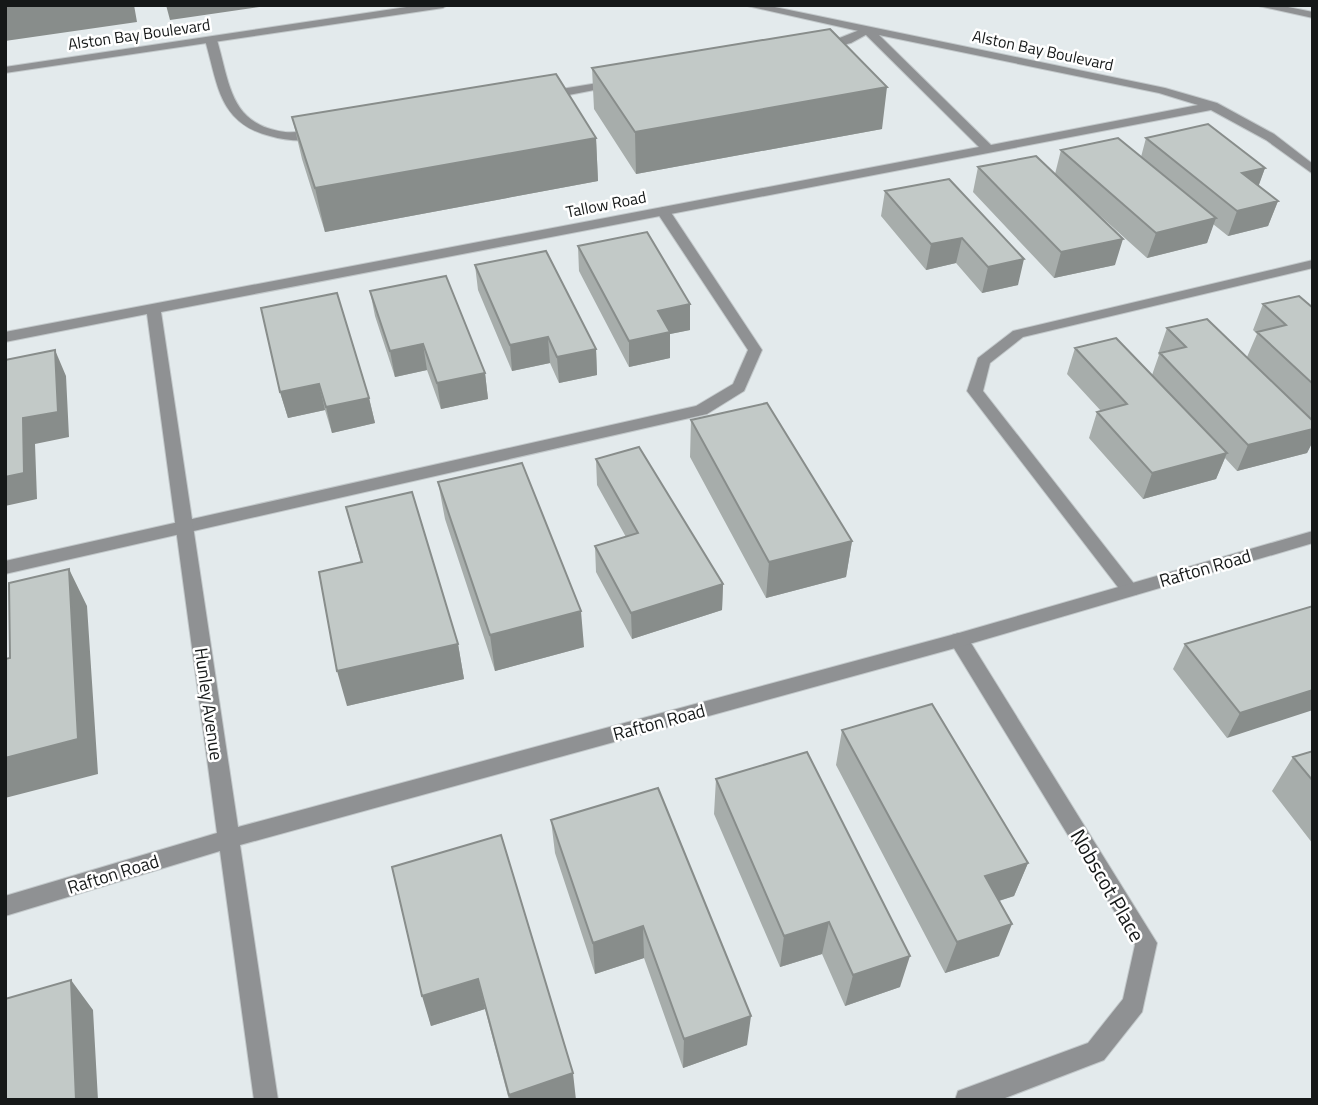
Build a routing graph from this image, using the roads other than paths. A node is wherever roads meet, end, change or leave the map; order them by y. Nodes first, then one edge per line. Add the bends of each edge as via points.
1 (443, 5) edge
2 (748, 5) edge
3 (1259, 5) edge
4 (1313, 15) edge
5 (867, 30) junction
6 (211, 40) junction
7 (808, 50) edge
8 (5, 70) edge
9 (631, 80) edge
10 (536, 97) edge
11 (1213, 106) junction
12 (332, 132) edge
13 (989, 149) junction
14 (1313, 170) edge
15 (663, 211) junction
16 (1313, 264) edge
17 (153, 308) junction
18 (5, 337) edge
19 (184, 527) junction
20 (1313, 537) edge
21 (5, 568) edge
22 (1130, 590) junction
23 (959, 640) junction
24 (228, 839) junction
25 (5, 906) edge
26 (266, 1100) edge
27 (967, 1100) edge

1 - 6 street, Alston Bay Boulevard
2 - 5 street, Alston Bay Boulevard
3 - 4 street
5 - 7 street via 847,41
5 - 11 street, Alston Bay Boulevard via 1161,90
5 - 13 street
6 - 8 street, Alston Bay Boulevard
6 - 12 street via 236,114 262,132 304,137
9 - 10 street
11 - 13 street, Tallow Road
11 - 14 street, Alston Bay Boulevard via 1270,137
13 - 15 street, Tallow Road
15 - 17 street, Tallow Road
15 - 19 street via 755,350 740,387 701,410
16 - 22 street via 1018,334 983,361 975,391
17 - 18 street, Tallow Road
17 - 19 street, Hunley Avenue
19 - 21 street
19 - 24 street, Hunley Avenue
20 - 22 street, Rafton Road
22 - 23 street, Rafton Road
23 - 24 street, Rafton Road
23 - 27 street, Nobscot Place via 1146,943 1134,1004 1096,1052
24 - 25 street, Rafton Road
24 - 26 street, Hunley Avenue

